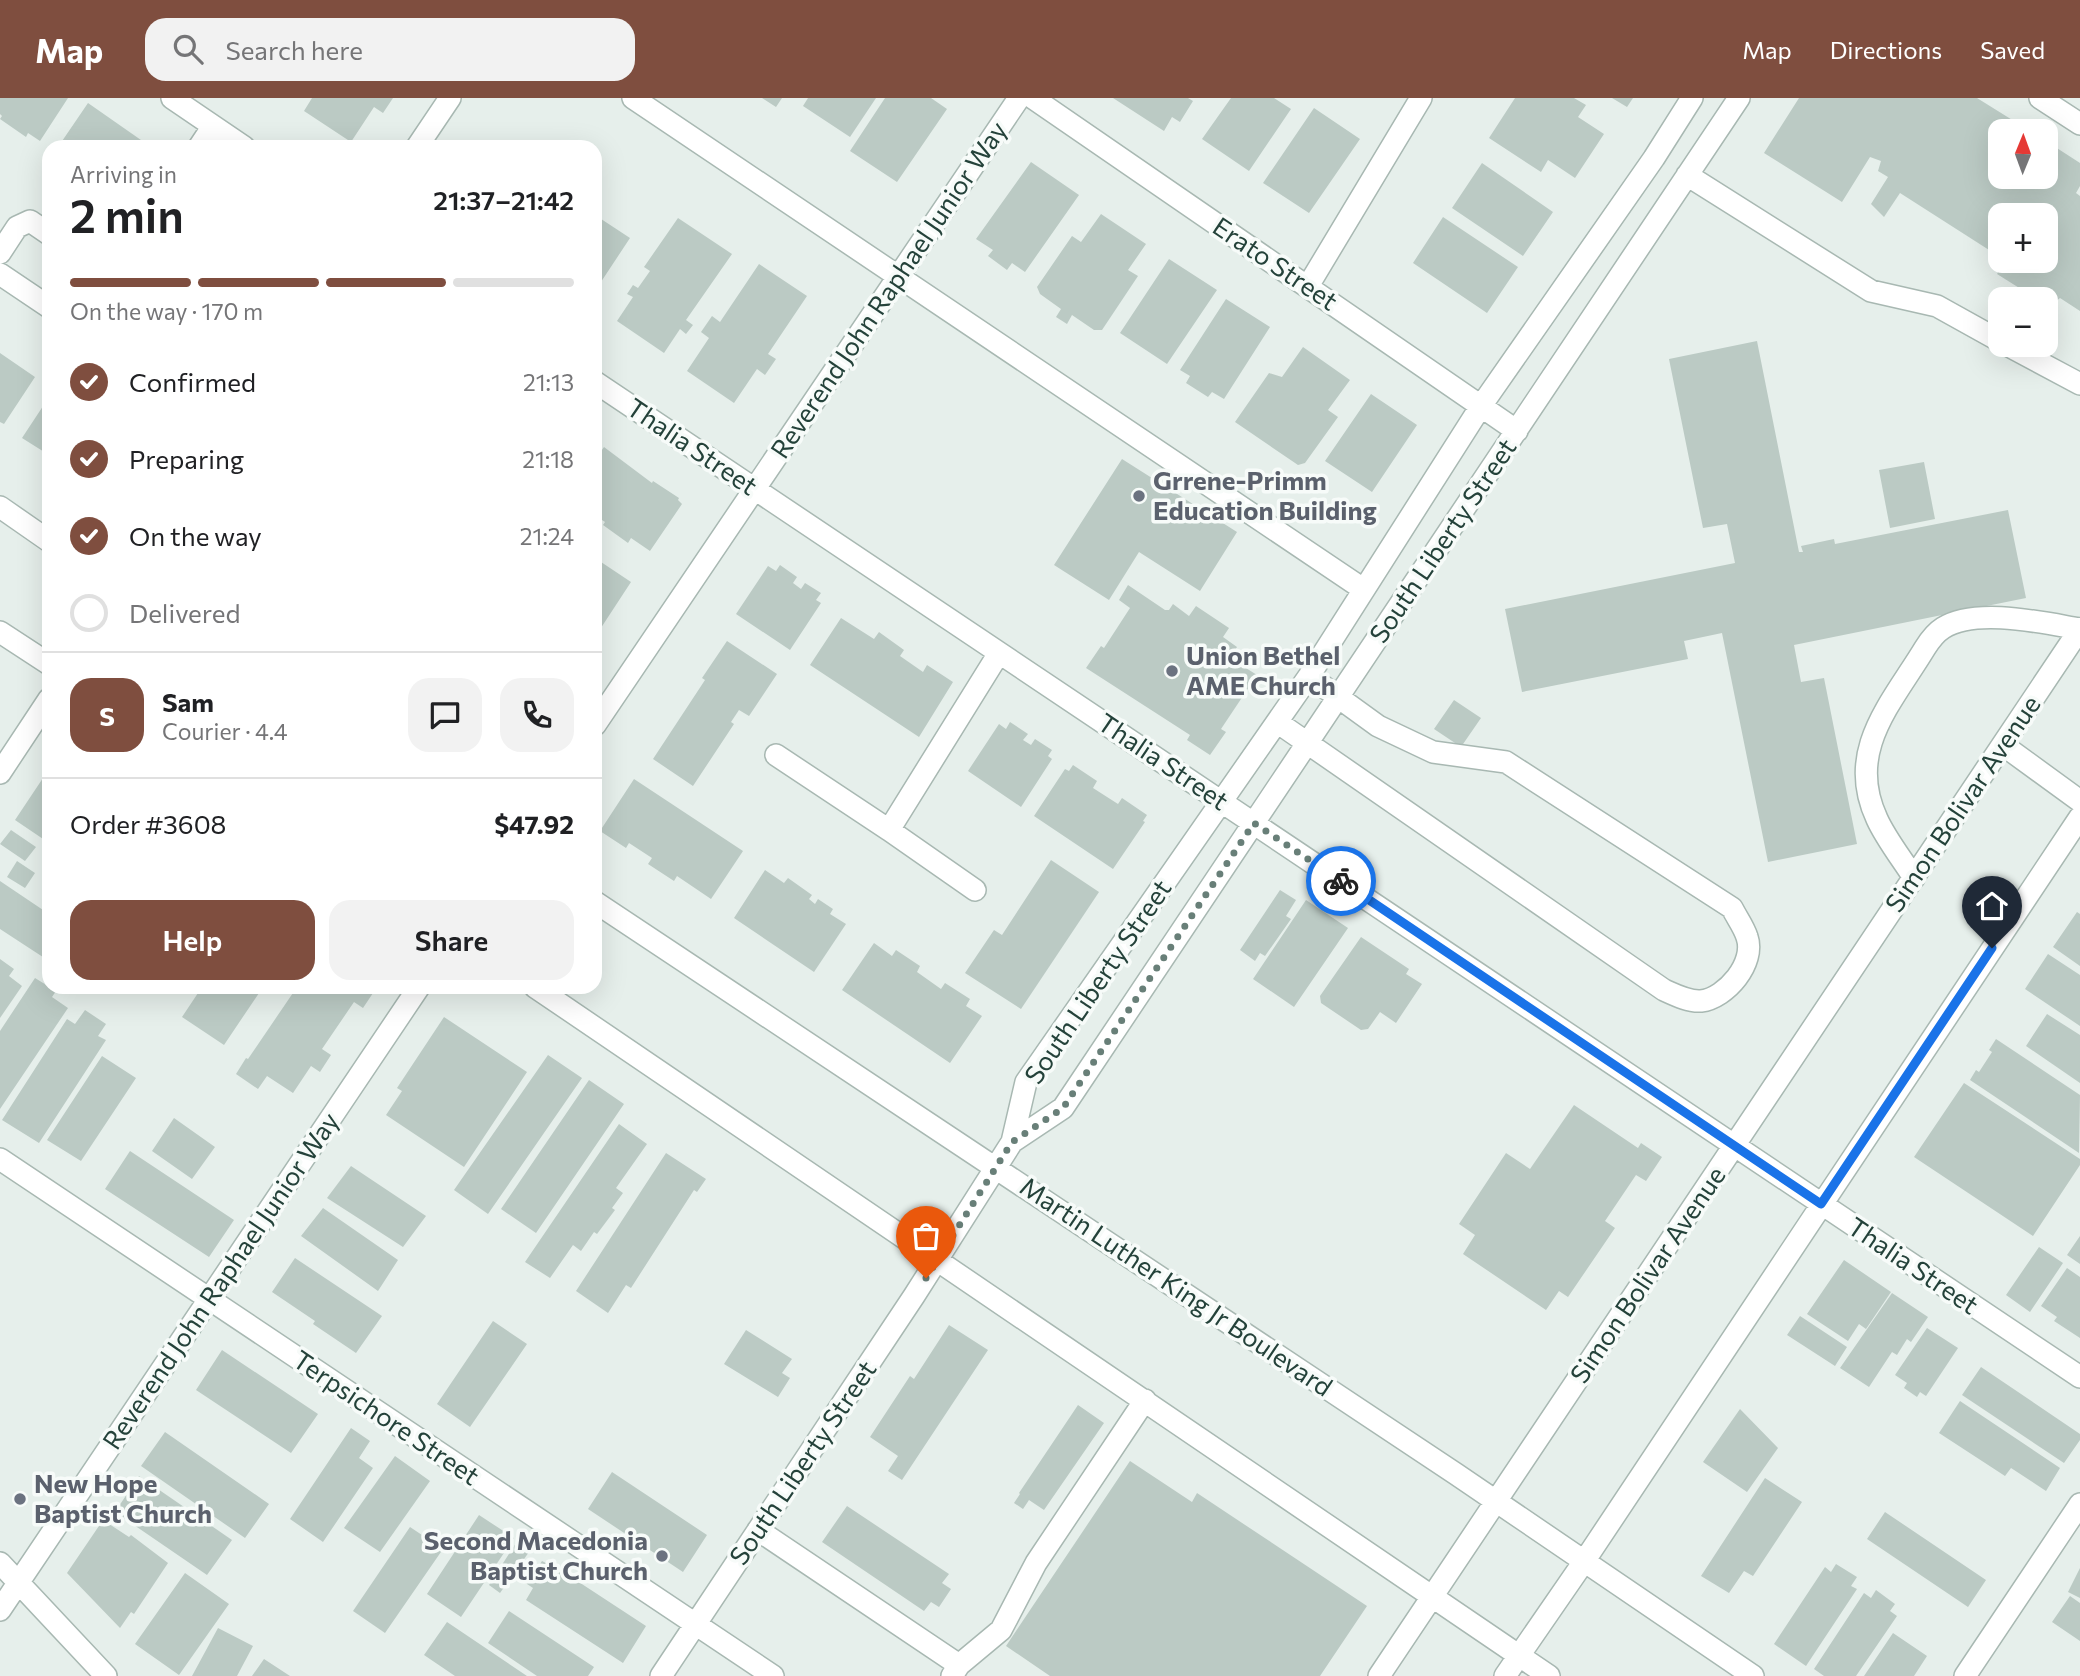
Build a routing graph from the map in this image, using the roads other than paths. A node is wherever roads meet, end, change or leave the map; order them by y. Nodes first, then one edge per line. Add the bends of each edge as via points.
1 (172, 98) edge
2 (450, 98) edge
3 (633, 98) edge
4 (1018, 98) edge
5 (1033, 98) edge
6 (1692, 98) edge
7 (1739, 98) edge
8 (2040, 98) edge
9 (1417, 100) edge
10 (2080, 124) edge
11 (213, 126) junction
12 (204, 140) edge
13 (234, 140) edge
14 (422, 140) edge
15 (1688, 175) junction
16 (42, 229) edge
17 (0, 253) edge
18 (0, 274) edge
19 (898, 276) junction
20 (1308, 286) junction
21 (42, 302) edge
22 (1988, 334) edge
23 (2029, 357) edge
24 (2080, 384) edge
25 (602, 390) edge
26 (1481, 406) junction
27 (1517, 431) junction
28 (755, 489) junction
29 (0, 507) edge
30 (42, 536) edge
31 (1363, 589) junction
32 (2080, 629) edge
33 (0, 632) edge
34 (999, 653) junction
35 (42, 659) edge
36 (1309, 676) junction
37 (1339, 697) junction
38 (42, 710) edge
39 (602, 715) edge
40 (1276, 722) junction
41 (1308, 743) junction
42 (2003, 745) junction
43 (776, 755) dead end
44 (0, 773) edge
45 (1222, 801) junction
46 (2080, 801) edge
47 (2080, 817) edge
48 (1254, 823) junction
49 (889, 830) junction
50 (1914, 878) junction
51 (975, 890) dead end
52 (602, 907) edge
53 (414, 994) edge
54 (545, 994) edge
55 (1012, 1142) junction
56 (1736, 1146) junction
57 (0, 1159) edge
58 (996, 1166) junction
59 (1821, 1204) junction
60 (938, 1259) junction
61 (209, 1299) junction
62 (2080, 1377) edge
63 (1144, 1400) junction
64 (1497, 1501) junction
65 (2080, 1504) edge
66 (758, 1530) junction
67 (1584, 1560) junction
68 (0, 1563) edge
69 (18, 1583) junction
70 (1432, 1596) junction
71 (0, 1610) edge
72 (696, 1624) junction
73 (1518, 1655) junction
74 (956, 1671) edge
75 (106, 1676) edge
76 (661, 1676) edge
77 (773, 1676) edge
78 (1379, 1676) edge
79 (1505, 1676) edge
80 (1549, 1676) edge
81 (1753, 1676) edge
82 (1965, 1676) edge

1 - 11 street
2 - 14 street
3 - 19 street
4 - 19 street, Reverend John Raphael Junior Way
5 - 20 street, Erato Street
6 - 26 street, South Liberty Street
7 - 15 street, South Liberty Street
8 - 10 street
9 - 20 street
11 - 12 street
11 - 13 street
15 - 22 street via 1871,291 1937,306
15 - 27 street, South Liberty Street
16 - 17 street via 30,221 17,227
18 - 21 street
19 - 28 street, Reverend John Raphael Junior Way
19 - 31 street
20 - 26 street, Erato Street
23 - 24 street
25 - 28 street, Thalia Street
26 - 27 street, Erato Street
26 - 31 street, South Liberty Street
27 - 37 street, South Liberty Street
28 - 34 street, Thalia Street
28 - 39 street, Reverend John Raphael Junior Way
29 - 30 street
31 - 36 street, South Liberty Street
32 - 42 street, Simon Bolivar Avenue
32 - 50 street via 2017,618 1975,619 1946,626 1925,648 1871,737 1866,755 1865,782 1877,819
33 - 35 street
34 - 45 street, Thalia Street
34 - 49 street
36 - 37 street
36 - 40 street, South Liberty Street
37 - 41 street, South Liberty Street
37 - 41 street via 1378,726 1433,752 1506,762 1732,908 1748,939 1747,960 1734,982 1714,998 1699,1001 1664,990
38 - 44 street
40 - 41 street
40 - 45 street, South Liberty Street
41 - 48 street, South Liberty Street
42 - 46 street
42 - 50 street, Simon Bolivar Avenue
43 - 49 street
45 - 48 street, Thalia Street
45 - 55 street, South Liberty Street via 1026,1082
47 - 59 street
48 - 55 street, South Liberty Street via 1063,1108
48 - 56 street, Thalia Street
49 - 51 street
50 - 56 street, Simon Bolivar Avenue
52 - 58 street, Martin Luther King Jr Boulevard
53 - 61 street, Reverend John Raphael Junior Way
54 - 60 street
55 - 58 street, South Liberty Street
56 - 59 street, Thalia Street
56 - 64 street, Simon Bolivar Avenue
57 - 61 street, Terpsichore Street
58 - 60 street, South Liberty Street
58 - 64 street, Martin Luther King Jr Boulevard
59 - 62 street, Thalia Street
59 - 67 street
60 - 63 street
60 - 66 street, South Liberty Street
61 - 69 street, Reverend John Raphael Junior Way
61 - 72 street, Terpsichore Street
63 - 70 street
63 - 74 street via 1036,1563 1001,1630
64 - 67 street, Martin Luther King Jr Boulevard
64 - 70 street, Simon Bolivar Avenue
65 - 82 street
66 - 72 street, South Liberty Street
66 - 74 street
67 - 73 street
67 - 81 street, Martin Luther King Jr Boulevard
68 - 69 street
69 - 71 street, Reverend John Raphael Junior Way
69 - 75 street
70 - 73 street
70 - 78 street, Simon Bolivar Avenue
72 - 76 street, South Liberty Street
72 - 77 street, Terpsichore Street
73 - 79 street
73 - 80 street

